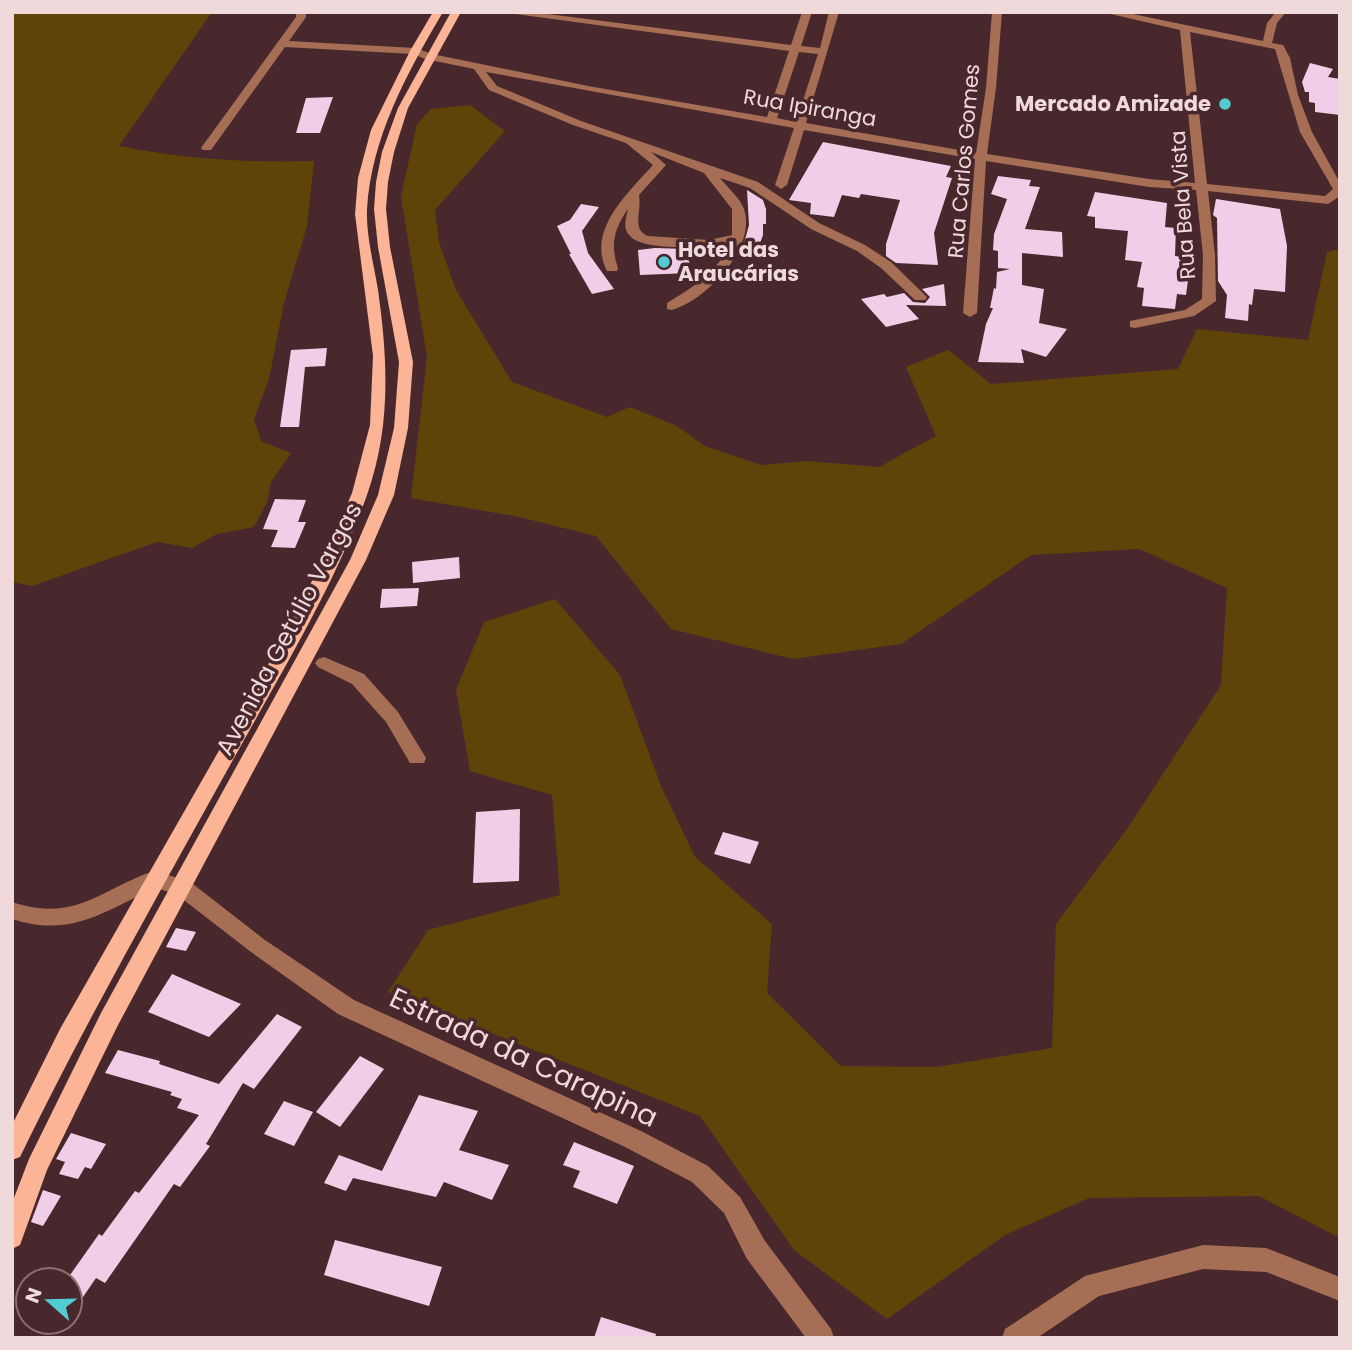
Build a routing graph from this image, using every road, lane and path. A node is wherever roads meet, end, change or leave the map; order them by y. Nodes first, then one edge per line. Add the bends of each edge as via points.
1 (301, 12) edge
2 (438, 12) edge
3 (456, 12) edge
4 (506, 12) edge
5 (807, 12) edge
6 (834, 12) edge
7 (997, 12) edge
8 (1107, 12) edge
9 (1280, 12) edge
10 (1133, 14) edge
11 (1185, 28) junction
12 (282, 44) junction
13 (1267, 44) junction
14 (795, 49) junction
15 (824, 52) junction
16 (422, 54) junction
17 (476, 65) junction
18 (771, 121) junction
19 (798, 125) junction
20 (630, 141) junction
21 (206, 148) dead end
22 (981, 157) junction
23 (680, 158) junction
24 (660, 165) junction
25 (708, 171) junction
26 (780, 185) dead end
27 (1202, 187) junction
28 (633, 195) junction
29 (738, 237) junction
30 (709, 244) junction
31 (730, 256) junction
32 (612, 268) dead end
33 (920, 297) dead end
34 (672, 306) dead end
35 (970, 313) dead end
36 (1135, 324) dead end
37 (314, 661) junction
38 (417, 758) dead end
39 (155, 879) junction
40 (182, 887) junction
41 (12, 911) edge
42 (12, 1149) edge
43 (12, 1237) edge
44 (1340, 1289) edge
45 (821, 1338) edge
46 (1014, 1338) edge

1 - 12 street
2 - 16 main road, Avenida Getúlio Vargas
3 - 16 main road, Avenida Getúlio Vargas
4 - 14 street
5 - 14 street
6 - 15 street
7 - 22 street, Rua Carlos Gomes
8 - 10 street
9 - 13 street
10 - 11 street
11 - 13 street
11 - 27 street, Rua Bela Vista
12 - 16 street, Rua Ipiranga
12 - 21 street
13 - 27 street, Rua Ipiranga via 1284,54 1306,129 1339,190 1328,200
14 - 15 street
14 - 18 street
15 - 19 street
16 - 17 street, Rua Ipiranga
16 - 37 main road, Avenida Getúlio Vargas via 388,152 380,209 406,362 401,428 386,495
16 - 39 main road, Avenida Getúlio Vargas via 377,130 364,178 361,214 380,356 377,425 360,493 282,656
17 - 18 street, Rua Ipiranga
17 - 20 street via 493,88
18 - 19 street, Rua Ipiranga
19 - 22 street, Rua Ipiranga
19 - 26 street
20 - 23 street
20 - 24 street
22 - 27 street, Rua Ipiranga
22 - 35 street, Rua Carlos Gomes
23 - 24 street
23 - 25 street
24 - 28 street
25 - 29 street via 738,209
25 - 33 street via 754,185 815,226 861,248
27 - 36 street, Rua Bela Vista via 1209,301 1189,313
28 - 30 street via 631,227 635,235 646,240
28 - 32 street via 612,221 606,240
29 - 30 street
29 - 31 street
30 - 31 street
31 - 34 street via 712,279
37 - 38 street via 358,679 392,717
37 - 40 main road, Avenida Getúlio Vargas
39 - 40 street, Estrada da Carapina
39 - 41 street via 71,917 36,918
39 - 42 main road, Avenida Getúlio Vargas
40 - 43 main road, Avenida Getúlio Vargas via 109,1020 37,1167
40 - 45 street, Estrada da Carapina via 346,1007 700,1174 732,1205 756,1250
44 - 46 street via 1266,1260 1203,1257 1094,1285

